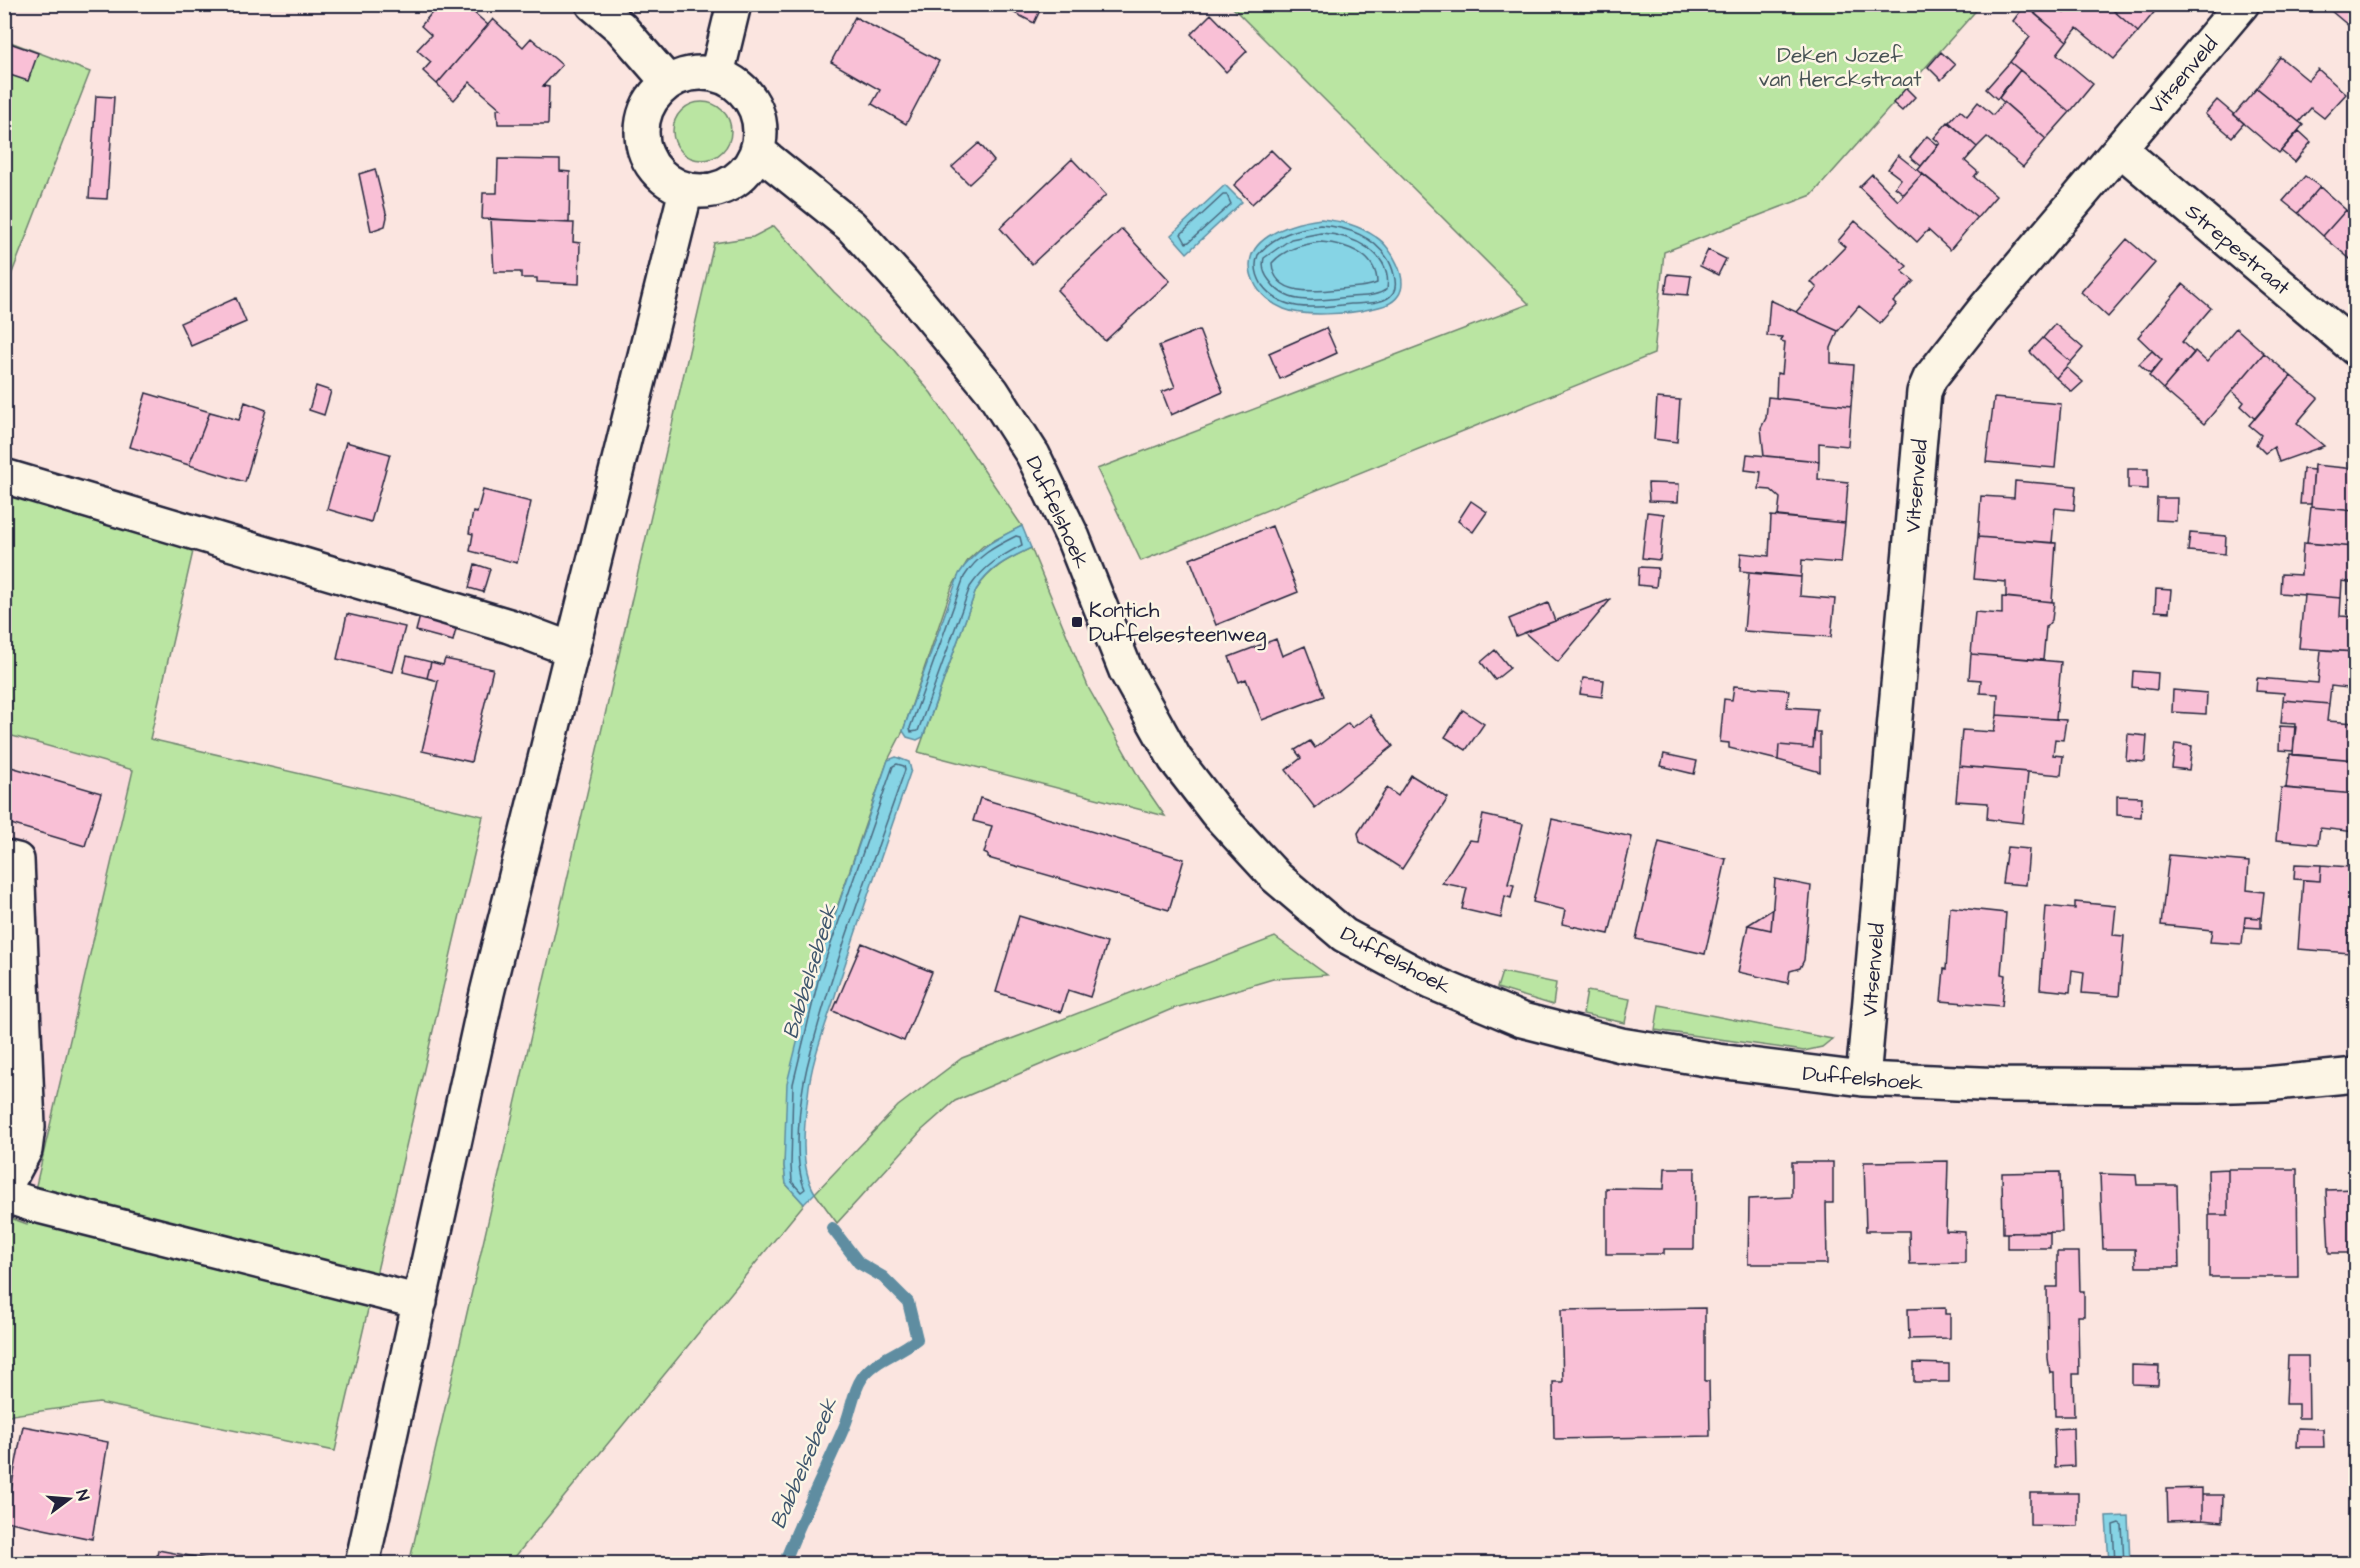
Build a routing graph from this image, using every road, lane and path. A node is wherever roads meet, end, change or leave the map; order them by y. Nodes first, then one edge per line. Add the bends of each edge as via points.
1 (593, 4) edge
2 (734, 4) edge
3 (2242, 4) edge
4 (717, 74) junction
5 (668, 82) junction
6 (2120, 149) junction
7 (758, 151) junction
8 (686, 190) junction
9 (2355, 349) edge
10 (4, 476) edge
11 (573, 650) junction
12 (4, 856) edge
13 (2355, 1075) edge
14 (1863, 1079) junction
15 (4, 1190) edge
16 (4, 1195) edge
17 (420, 1302) junction
18 (362, 1563) edge

1 - 5 street via 621,28
2 - 4 street
3 - 6 street, Vitsenveld
4 - 5 street via 691,73
4 - 7 street via 749,95 758,112
5 - 8 street via 652,98 643,119 642,142 650,163 666,180
6 - 9 street, Strepestraat
6 - 14 street, Vitsenveld via 1986,307 1930,378 1924,392
7 - 8 street via 738,180 713,190
7 - 14 street, Duffelshoek via 851,226 992,391 1033,455 1073,538 1126,671 1175,759 1216,812 1276,877 1344,935 1431,982 1540,1025 1666,1054
8 - 11 street
10 - 11 street via 509,626
11 - 17 street via 488,993
12 - 15 street via 17,860 28,1127 25,1150
13 - 14 street, Duffelshoek via 2266,1084 2133,1088
16 - 17 street
17 - 18 street

